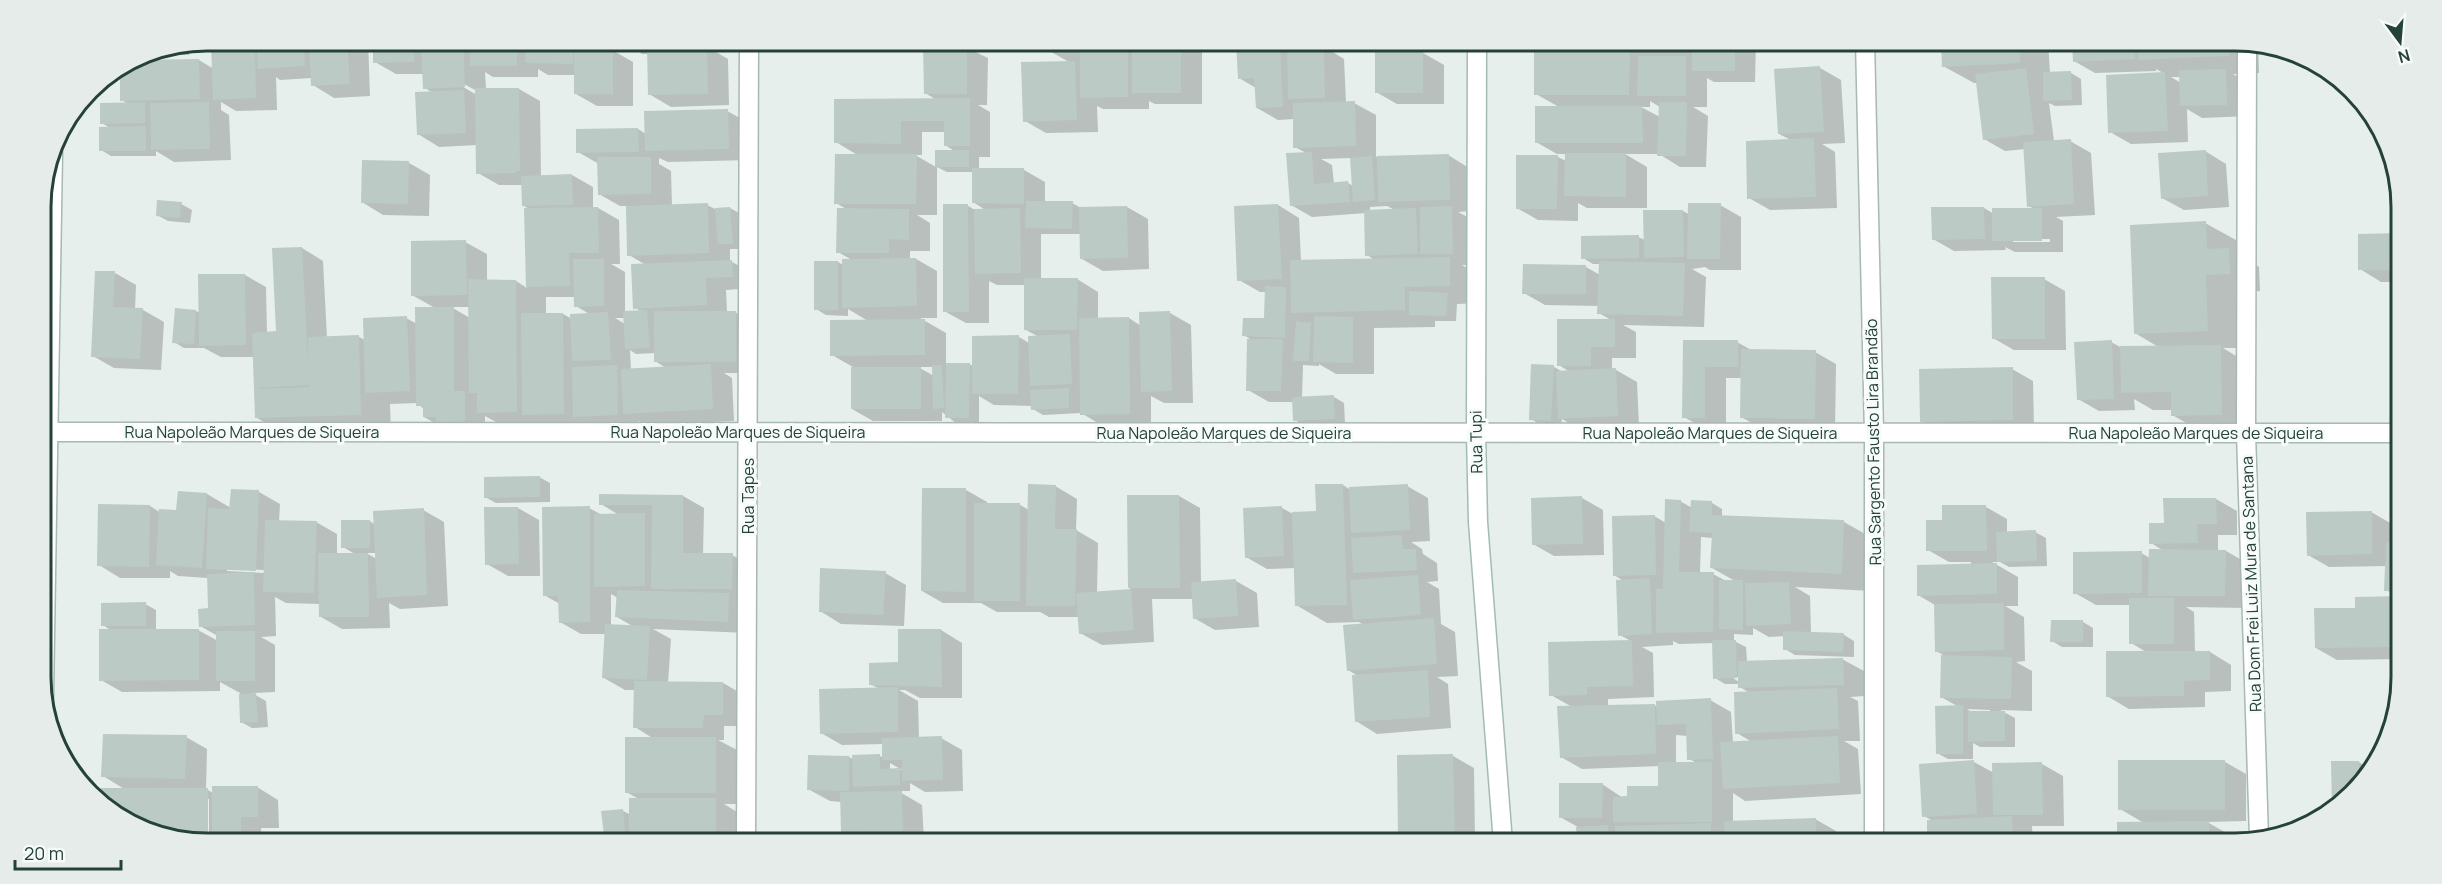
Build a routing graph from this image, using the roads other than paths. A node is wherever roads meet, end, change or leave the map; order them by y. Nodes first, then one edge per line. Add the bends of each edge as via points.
1 (749, 51) edge
2 (1477, 51) edge
3 (1866, 51) edge
4 (2247, 51) edge
5 (52, 188) edge
6 (51, 264) edge
7 (51, 432) edge
8 (748, 432) junction
9 (1476, 433) junction
10 (1874, 433) junction
11 (2246, 433) junction
12 (2391, 433) edge
13 (2259, 831) edge
14 (746, 833) edge
15 (1502, 833) edge
16 (1874, 833) edge

1 - 8 street, Rua Tapes
2 - 9 street, Rua Tupi
3 - 10 street, Rua Sargento Fausto Lira Brandão
4 - 11 street, Rua Dom Frei Luiz Mura de Santana
5 - 6 street
7 - 8 street, Rua Napoleão Marques de Siqueira
8 - 9 street, Rua Napoleão Marques de Siqueira
8 - 14 street, Rua Tapes
9 - 10 street, Rua Napoleão Marques de Siqueira
9 - 15 street, Rua Tupi via 1478,522
10 - 11 street, Rua Napoleão Marques de Siqueira
10 - 16 street, Rua Sargento Fausto Lira Brandão
11 - 12 street, Rua Napoleão Marques de Siqueira
11 - 13 street, Rua Dom Frei Luiz Mura de Santana

